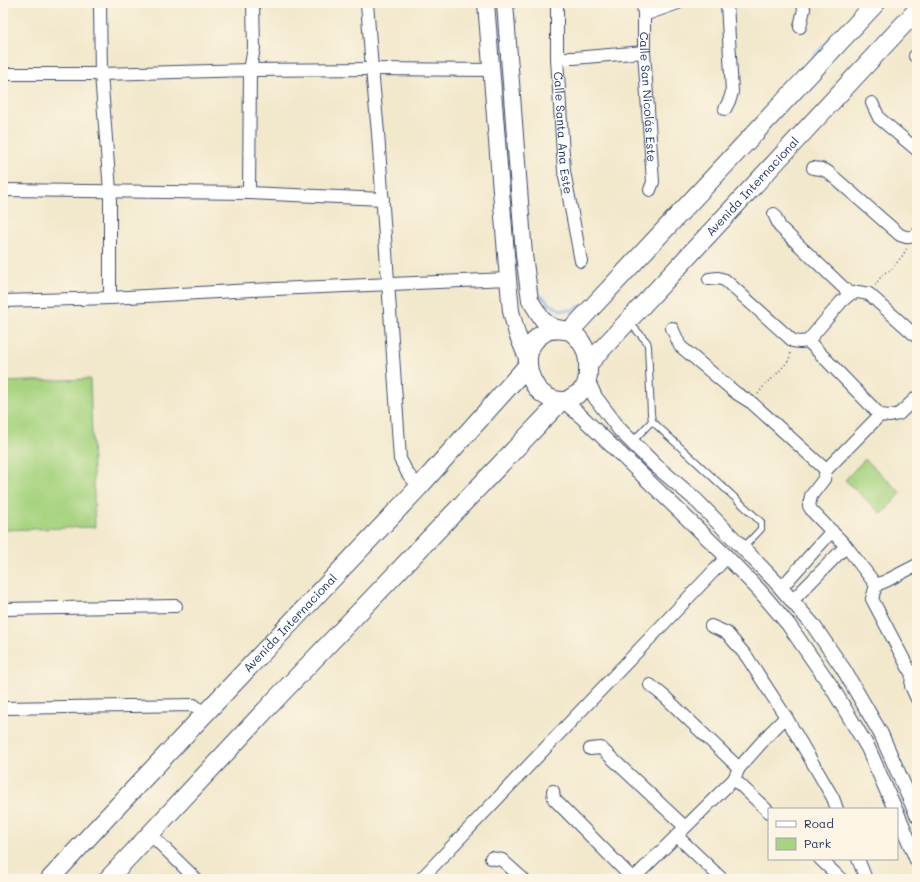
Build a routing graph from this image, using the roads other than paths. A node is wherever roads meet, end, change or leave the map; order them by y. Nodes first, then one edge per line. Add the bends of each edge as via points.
1 (100, 3) edge
2 (253, 3) edge
3 (367, 3) edge
4 (486, 3) edge
5 (505, 3) edge
6 (557, 3) edge
7 (678, 3) edge
8 (727, 3) edge
9 (803, 3) edge
10 (876, 3) edge
11 (643, 9) edge
12 (917, 10) edge
13 (800, 27) dead end
14 (644, 52) junction
15 (557, 58) junction
16 (372, 69) junction
17 (250, 70) junction
18 (492, 70) junction
19 (3, 74) edge
20 (101, 74) junction
21 (872, 103) dead end
22 (726, 109) dead end
23 (917, 150) edge
24 (813, 168) dead end
25 (3, 190) edge
26 (650, 190) dead end
27 (110, 191) junction
28 (249, 193) junction
29 (383, 199) junction
30 (774, 214) dead end
31 (915, 236) edge
32 (581, 262) dead end
33 (508, 279) junction
34 (709, 279) dead end
35 (388, 284) junction
36 (850, 294) junction
37 (110, 298) junction
38 (3, 301) edge
39 (628, 321) junction
40 (672, 328) dead end
41 (564, 330) junction
42 (917, 337) edge
43 (808, 341) junction
44 (528, 361) junction
45 (588, 364) junction
46 (588, 382) junction
47 (917, 397) edge
48 (562, 401) junction
49 (880, 415) junction
50 (652, 421) junction
51 (632, 442) junction
52 (656, 465) junction
53 (826, 470) junction
54 (644, 477) junction
55 (419, 487) junction
56 (832, 531) junction
57 (846, 546) junction
58 (743, 548) junction
59 (727, 556) junction
60 (917, 565) edge
61 (876, 585) junction
62 (781, 588) junction
63 (792, 601) junction
64 (176, 606) dead end
65 (3, 609) edge
66 (711, 626) dead end
67 (796, 635) junction
68 (827, 645) junction
69 (650, 685) dead end
70 (917, 699) edge
71 (3, 708) edge
72 (204, 714) junction
73 (786, 717) junction
74 (590, 749) dead end
75 (740, 768) junction
76 (734, 779) junction
77 (553, 790) dead end
78 (837, 808) edge
79 (895, 808) edge
80 (768, 811) edge
81 (898, 815) edge
82 (917, 815) edge
83 (685, 827) junction
84 (150, 834) junction
85 (677, 836) junction
86 (491, 858) dead end
87 (821, 860) edge
88 (858, 860) edge
89 (917, 860) edge
90 (50, 879) edge
91 (108, 879) edge
92 (196, 879) edge
93 (422, 879) edge
94 (523, 879) edge
95 (633, 879) edge
96 (722, 879) edge
97 (841, 879) edge
98 (866, 879) edge

1 - 20 street
2 - 17 street via 254,48
3 - 16 street
4 - 18 main road
5 - 41 main road via 524,255 530,300 542,319
6 - 15 street, Calle Santa Ana Este
7 - 11 street
8 - 22 street via 732,92
9 - 13 street
10 - 41 main road
11 - 14 street, Calle San Nicolás Este
12 - 39 main road, Avenida Internacional
14 - 15 street
14 - 26 street, Calle San Nicolás Este via 653,182
15 - 32 street, Calle Santa Ana Este via 564,170
16 - 17 street
16 - 18 street
16 - 29 street
17 - 20 street
17 - 28 street
18 - 33 main road
19 - 20 street
20 - 27 street
21 - 23 street via 880,118
24 - 31 street via 828,172 900,235 906,238
25 - 27 street
27 - 28 street
27 - 37 street
28 - 29 street
29 - 35 street
30 - 36 street via 780,227
33 - 35 street
33 - 44 main road via 511,311
34 - 43 street via 725,280 793,341
35 - 37 street
35 - 55 street via 400,459
36 - 42 street via 869,294
36 - 43 street via 840,302
37 - 38 street
39 - 45 main road, Avenida Internacional
39 - 50 lane via 648,346
40 - 53 street via 680,346 736,393 752,403
41 - 44 main road via 548,331 540,335 532,343
41 - 45 main road via 578,338 584,347
43 - 49 street
44 - 48 main road via 529,373 537,389 545,396
44 - 55 main road, Avenida Internacional
45 - 46 main road
46 - 48 main road via 576,395
46 - 51 street via 595,397
47 - 49 street via 898,414
48 - 54 street
48 - 84 main road
49 - 53 street
50 - 51 lane
50 - 58 lane via 761,522 761,529
51 - 52 street
52 - 54 street
52 - 58 street via 695,499
53 - 56 street via 824,480 811,496 809,506
54 - 59 street
55 - 72 main road, Avenida Internacional
56 - 57 street
56 - 62 street
57 - 61 street
57 - 63 street
58 - 62 street
59 - 67 street
59 - 93 street
60 - 61 street
61 - 70 street via 872,599 912,675 910,686
62 - 63 street
63 - 68 street
64 - 65 street
66 - 73 street via 727,633
67 - 68 street via 807,641 815,652 822,652
67 - 79 street via 831,686 868,748
68 - 82 street via 881,734
69 - 75 street
71 - 72 street via 194,705
72 - 90 main road, Avenida Internacional
73 - 75 street
73 - 78 street
74 - 83 street via 601,748
75 - 76 street
76 - 80 street
76 - 83 street
77 - 95 street via 554,799
81 - 89 street
83 - 85 street
84 - 91 main road
84 - 92 street
85 - 95 street
85 - 96 street
86 - 94 street via 502,860
87 - 97 street
88 - 98 street

